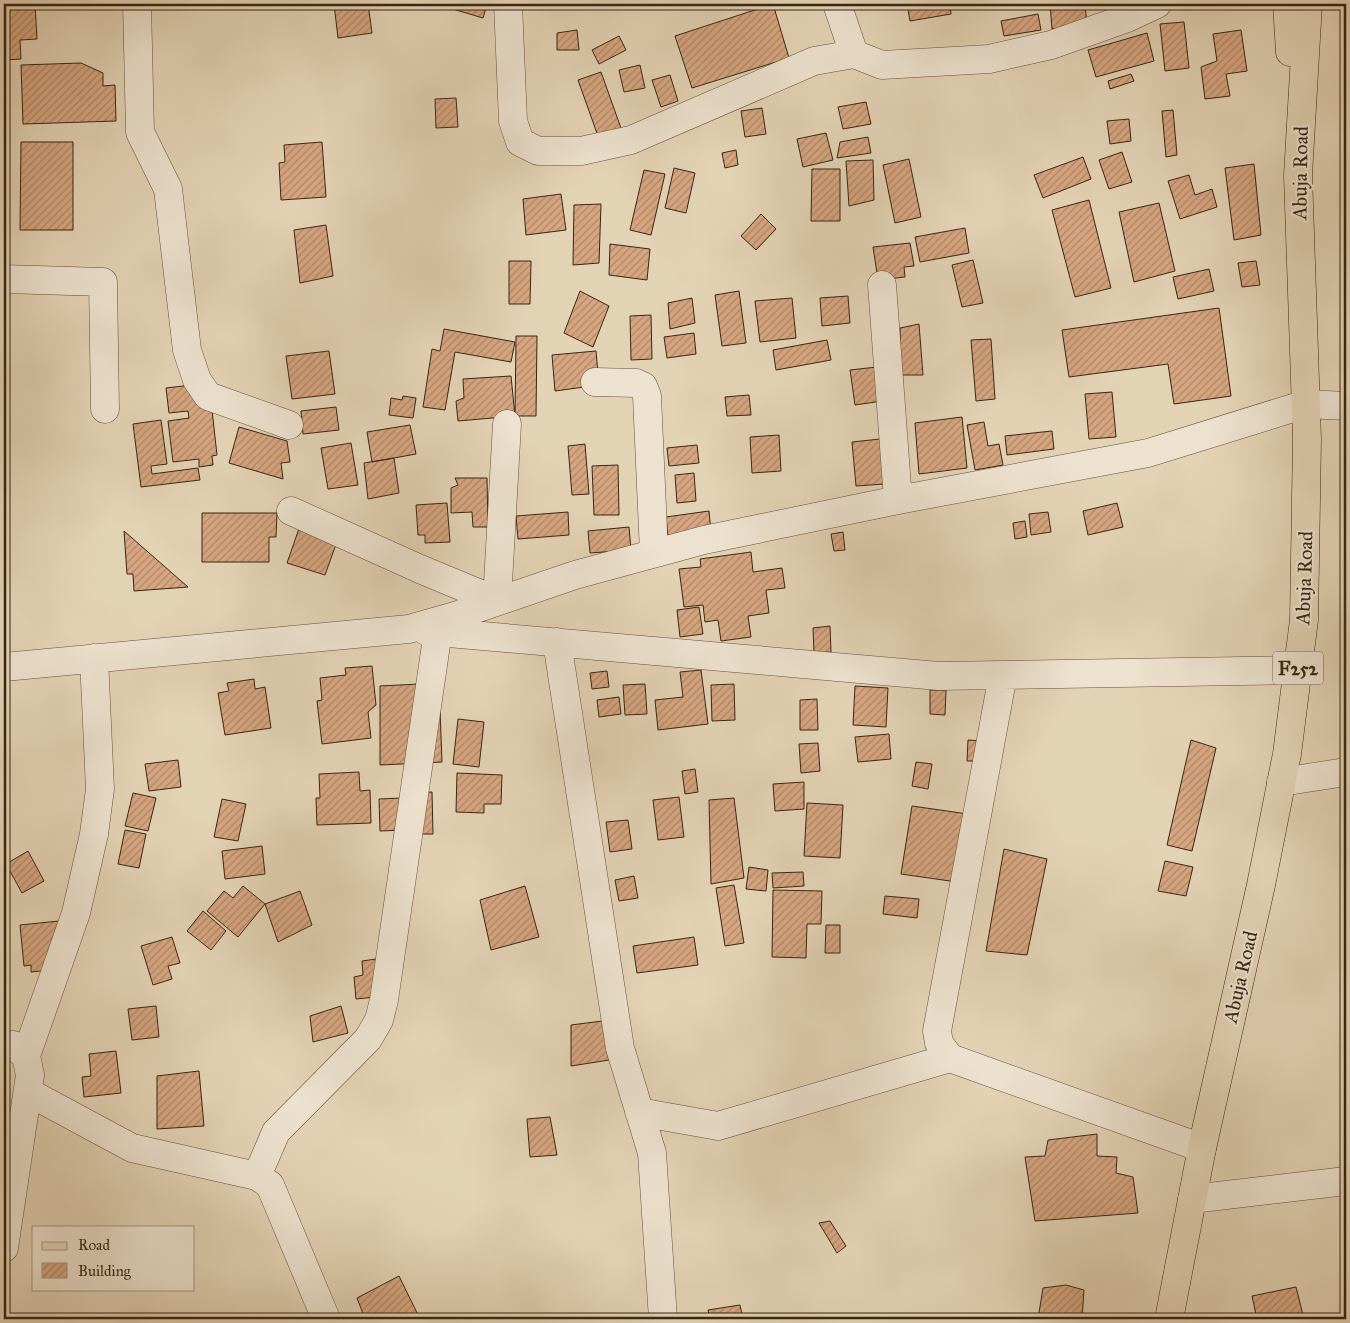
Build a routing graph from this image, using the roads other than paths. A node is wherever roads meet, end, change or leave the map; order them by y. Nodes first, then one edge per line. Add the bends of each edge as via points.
1 (138, 4) edge
2 (508, 4) edge
3 (837, 4) edge
4 (1156, 4) edge
5 (1287, 4) edge
6 (1308, 4) edge
7 (854, 54) junction
8 (1298, 175) junction
9 (4, 279) edge
10 (882, 285) dead end
11 (595, 382) dead end
12 (1306, 404) junction
13 (1346, 406) edge
14 (106, 409) dead end
15 (507, 424) dead end
16 (289, 425) dead end
17 (898, 500) junction
18 (291, 511) dead end
19 (654, 553) junction
20 (497, 602) junction
21 (409, 629) junction
22 (438, 632) junction
23 (556, 642) junction
24 (94, 658) junction
25 (4, 666) edge
26 (1298, 670) junction
27 (1003, 675) junction
28 (1346, 772) edge
29 (1281, 782) junction
30 (15, 1052) edge
31 (950, 1058) junction
32 (28, 1092) junction
33 (639, 1112) junction
34 (1202, 1148) junction
35 (257, 1176) junction
36 (1346, 1181) edge
37 (1192, 1199) junction
38 (4, 1248) edge
39 (326, 1319) edge
40 (663, 1319) edge
41 (1169, 1319) edge

1 - 16 street via 140,132 168,189 187,350 197,380 208,396
2 - 7 street via 514,120 520,142 538,151 581,151 631,140 814,61
3 - 7 street
4 - 7 street via 1051,46 989,59 882,65
5 - 8 main road
6 - 8 main road, Abuja Road / F252
8 - 12 main road, Abuja Road / F252
9 - 14 street via 102,282
10 - 17 street
11 - 19 street via 636,383 643,386 647,396
12 - 13 street
12 - 17 street via 1148,453
12 - 26 main road, Abuja Road / F252 via 1304,620
15 - 20 street
17 - 19 street
18 - 20 street
19 - 20 street via 575,575
20 - 21 street
21 - 22 street
21 - 24 street
22 - 23 street
22 - 35 street via 379,1020 368,1039 276,1132
23 - 27 street via 939,676
23 - 33 street via 620,1048
24 - 25 street
24 - 30 street via 100,789 94,834 76,913
26 - 27 street
26 - 29 main road, Abuja Road / F252
27 - 31 street via 936,1032 939,1043
28 - 29 street
29 - 34 main road, Abuja Road / F252
30 - 32 street via 30,1075
31 - 33 street via 718,1126
31 - 34 street
32 - 35 street via 132,1148
32 - 38 street
33 - 40 street via 652,1154
34 - 37 main road, Abuja Road / F252
35 - 39 street via 270,1186
36 - 37 street
37 - 41 main road, Abuja Road / F252

